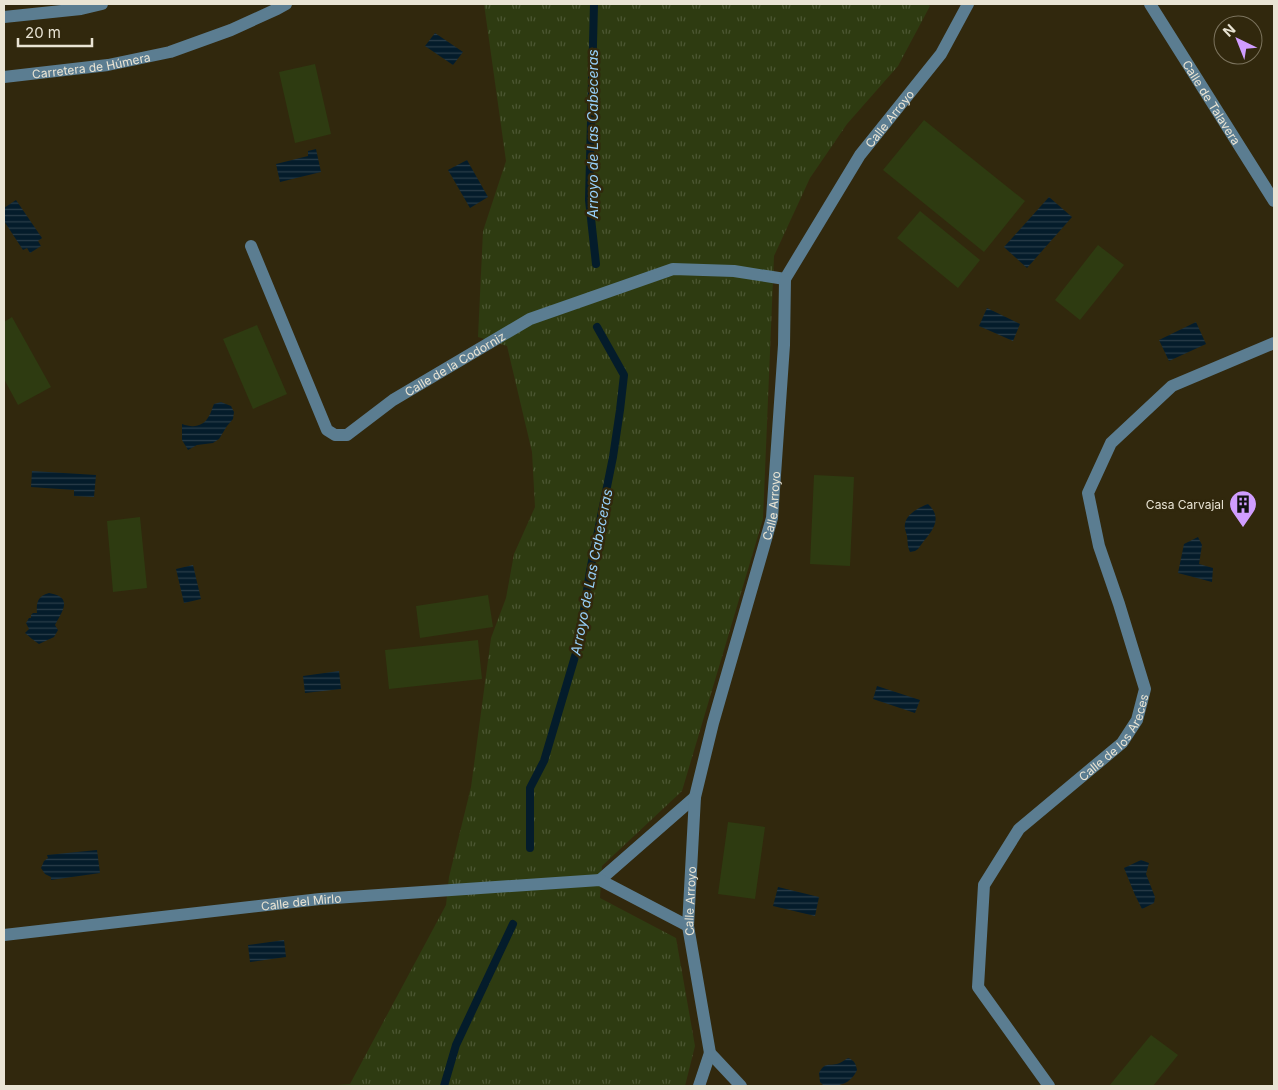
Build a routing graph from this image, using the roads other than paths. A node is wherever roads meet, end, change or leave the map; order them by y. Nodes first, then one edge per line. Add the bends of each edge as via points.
1 (102, 4) edge
2 (286, 4) edge
3 (968, 4) edge
4 (1150, 4) edge
5 (4, 17) edge
6 (4, 77) edge
7 (1274, 201) edge
8 (251, 246) dead end
9 (785, 279) junction
10 (1274, 342) edge
11 (695, 797) junction
12 (600, 880) junction
13 (688, 926) junction
14 (4, 935) edge
15 (710, 1053) junction
16 (699, 1086) edge
17 (741, 1086) edge
18 (1049, 1086) edge

1 - 5 street
2 - 6 street, Carretera de Húmera via 232,30 170,52 108,65
3 - 9 street, Calle Arroyo via 941,54 860,155
4 - 7 street, Calle de Talavera
8 - 9 street, Calle de la Codorniz via 327,430 335,435 347,435 393,400 518,325 673,269 734,271
9 - 11 street, Calle Arroyo via 784,345 772,518 713,722
10 - 18 street, Calle de los Areces via 1172,386 1111,443 1088,493 1099,546 1145,689 1137,720 1122,743 1019,829 984,885 978,987
11 - 12 street
11 - 13 street, Calle Arroyo
12 - 13 street
12 - 14 street, Calle del Mirlo via 320,899
13 - 15 street, Calle Arroyo
15 - 16 street, Calle Arroyo
15 - 17 street

